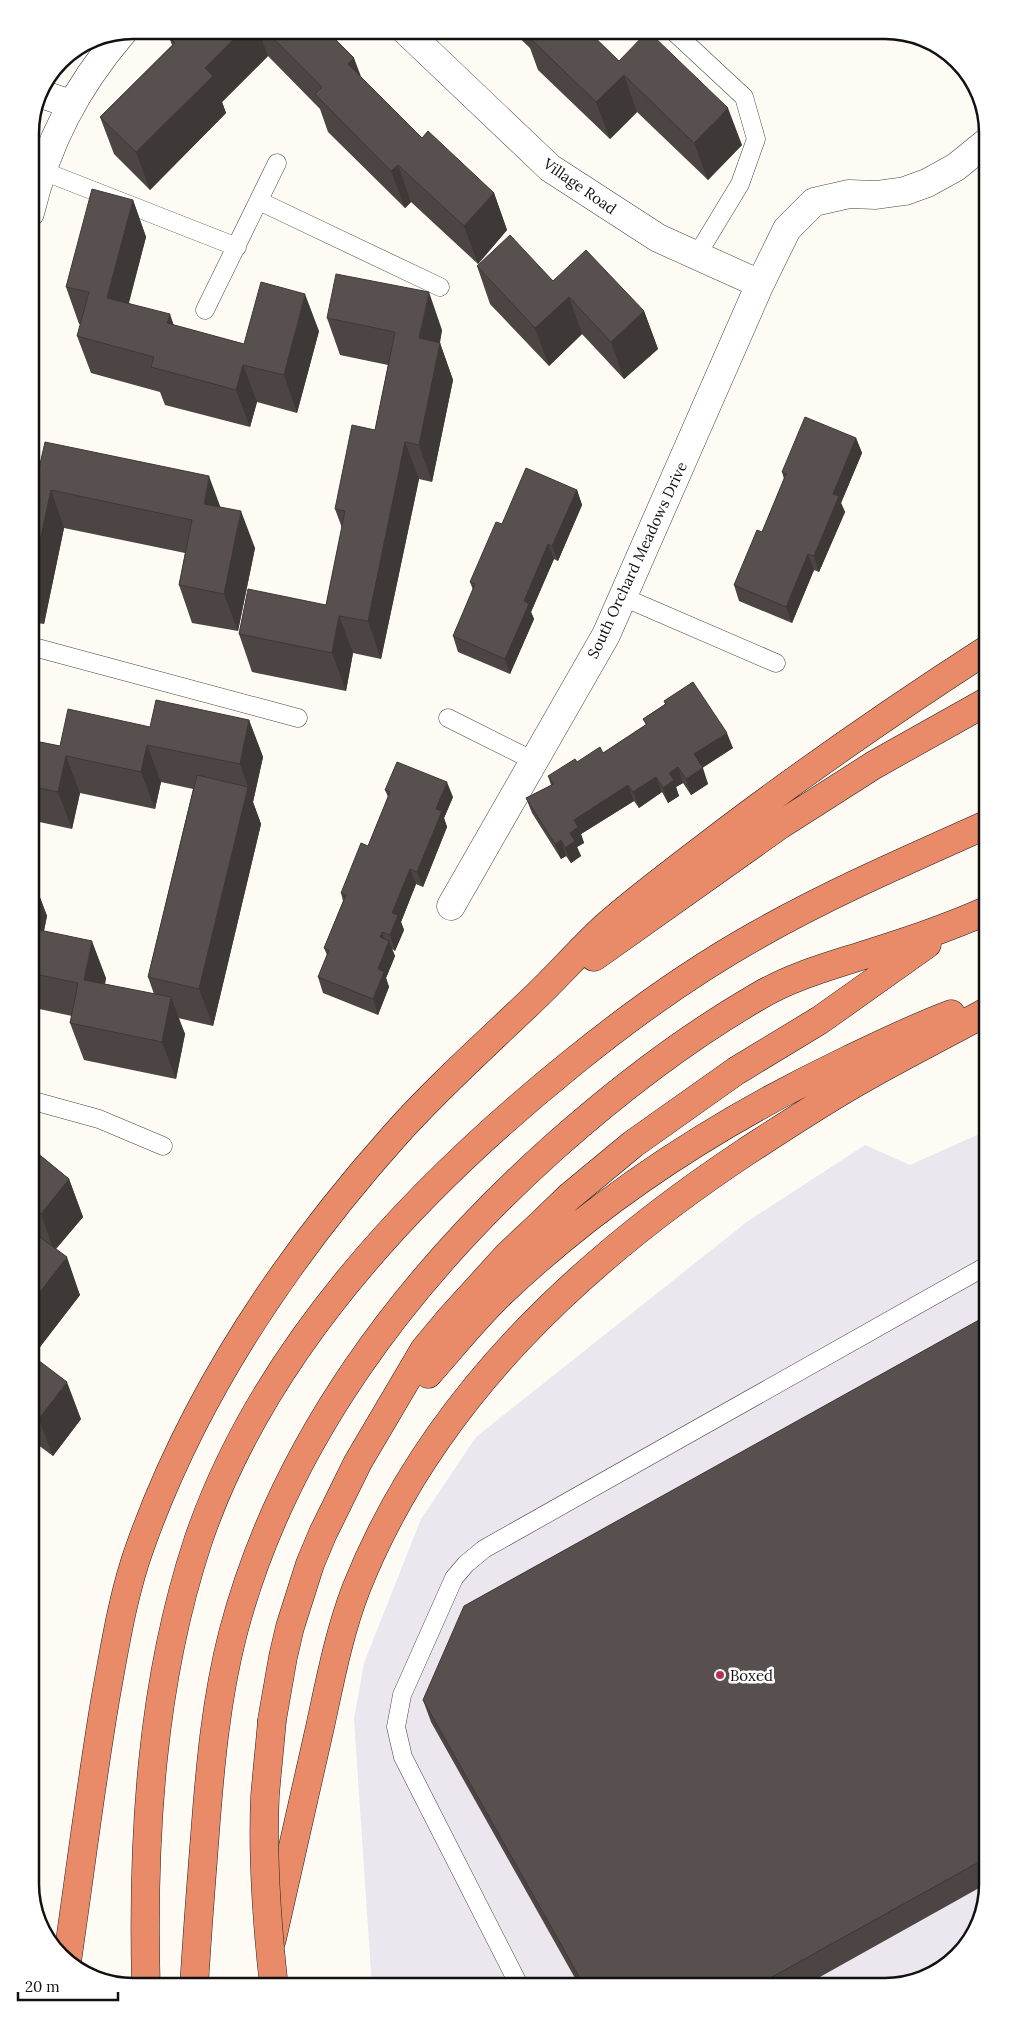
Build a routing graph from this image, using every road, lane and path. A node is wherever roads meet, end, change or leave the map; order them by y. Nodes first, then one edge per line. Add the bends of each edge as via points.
1 (414, 39) edge
2 (682, 39) edge
3 (116, 41) edge
4 (46, 96) edge
5 (71, 104) junction
6 (979, 149) edge
7 (277, 163) dead end
8 (43, 171) junction
9 (39, 184) edge
10 (259, 201) junction
11 (237, 248) junction
12 (697, 255) junction
13 (760, 284) junction
14 (440, 287) dead end
15 (206, 310) dead end
16 (623, 597) junction
17 (39, 648) edge
18 (979, 655) edge
19 (776, 663) dead end
20 (979, 706) edge
21 (298, 718) dead end
22 (448, 718) dead end
23 (534, 761) junction
24 (979, 828) edge
25 (451, 906) dead end
26 (979, 914) edge
27 (948, 928) junction
28 (530, 1003) junction
29 (979, 1004) edge
30 (979, 1016) edge
31 (39, 1102) edge
32 (163, 1146) dead end
33 (979, 1270) edge
34 (374, 1436) junction
35 (68, 1953) edge
36 (146, 1978) edge
37 (195, 1978) edge
38 (263, 1978) edge
39 (273, 1978) edge
40 (515, 1978) edge

1 - 12 street, Village Road via 550,168 658,238
2 - 12 lane via 744,97 756,139 740,184
3 - 5 street
4 - 5 street
5 - 8 street
6 - 13 street, South Orchard Meadows Drive via 956,167 904,192 849,194 814,202 788,229
7 - 10 lane
8 - 9 street
8 - 11 lane
10 - 11 lane
10 - 14 lane
11 - 15 lane
12 - 13 street, Village Road
13 - 16 street, South Orchard Meadows Drive
16 - 19 lane
16 - 23 street, South Orchard Meadows Drive via 606,635
17 - 21 lane
18 - 28 highway via 809,769 699,852 604,928
20 - 28 highway via 874,765 780,825
22 - 23 lane
23 - 25 street, South Orchard Meadows Drive
24 - 36 highway via 804,910 712,961 586,1052 499,1124 423,1199 365,1262 301,1343 235,1454 203,1529 186,1580 162,1696 150,1792 144,1907
26 - 27 highway
27 - 34 highway via 820,1020 769,1049 672,1114 569,1197 508,1255 442,1327 424,1350
27 - 37 highway via 798,976 758,996 654,1065 590,1116 484,1213 366,1354 320,1425 280,1500 252,1569 232,1637 212,1750
28 - 35 highway via 396,1133 319,1228 246,1328 188,1432 138,1551 123,1608 99,1736
29 - 34 highway via 926,1023 794,1087 712,1133 638,1183 561,1241 502,1293 474,1320
30 - 38 highway via 849,1086 682,1195 598,1262 549,1307 502,1355 443,1430 393,1509 370,1555 349,1609
31 - 32 lane via 99,1119
33 - 40 lane via 484,1549 454,1578 402,1695 397,1737 403,1757
34 - 39 highway, bridge via 339,1498 310,1564 282,1657 265,1796 266,1875

